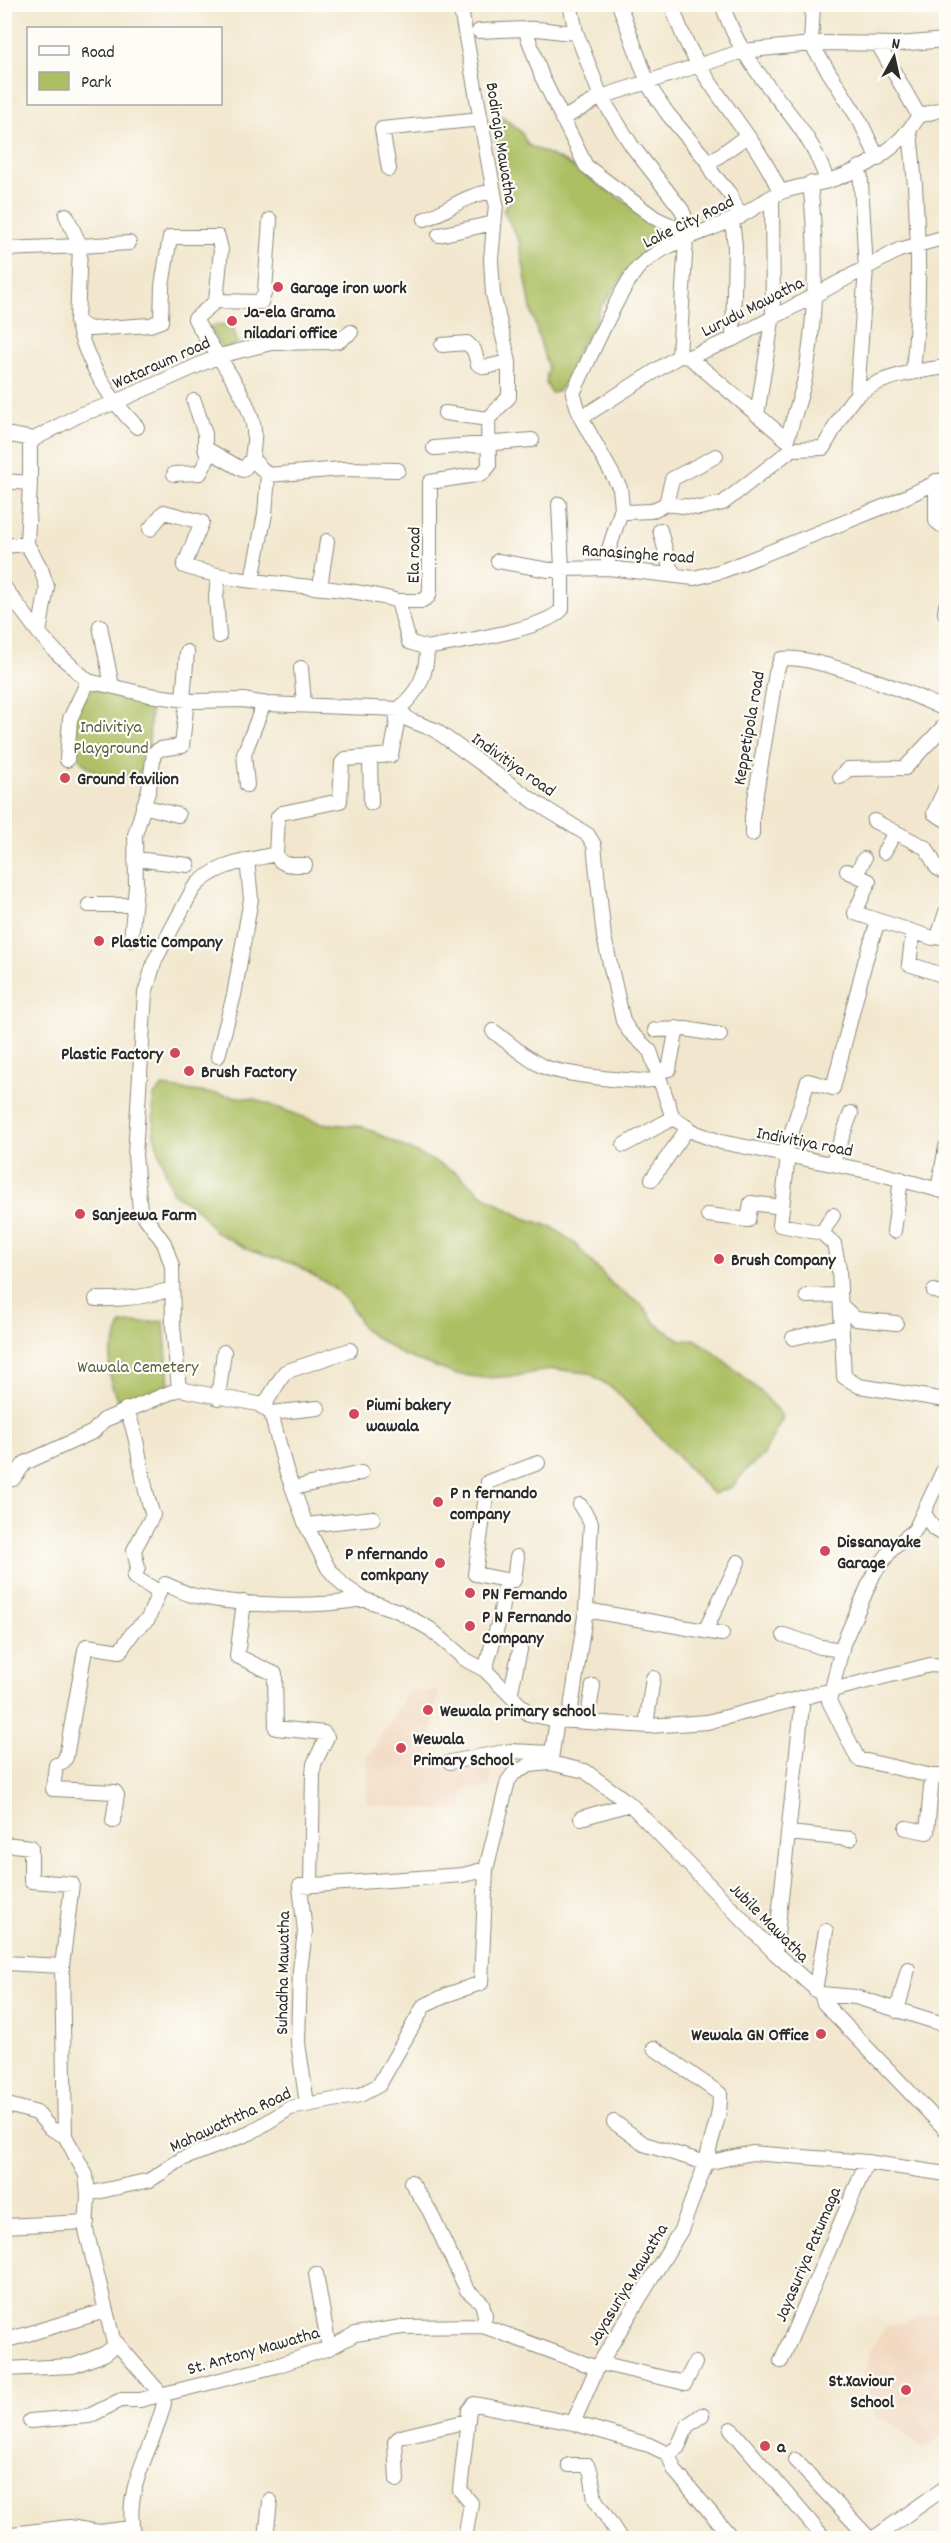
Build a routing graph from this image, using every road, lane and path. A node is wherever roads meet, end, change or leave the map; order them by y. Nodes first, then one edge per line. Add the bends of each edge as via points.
1 (460, 4) edge
2 (570, 4) edge
3 (619, 4) edge
4 (672, 4) edge
5 (722, 4) edge
6 (813, 4) edge
7 (525, 29) junction
8 (479, 31) dead end
9 (576, 32) junction
10 (946, 40) edge
11 (811, 44) junction
12 (878, 44) junction
13 (743, 51) junction
14 (697, 64) junction
15 (647, 82) junction
16 (601, 97) junction
17 (946, 108) edge
18 (919, 116) junction
19 (562, 119) junction
20 (480, 120) junction
21 (909, 131) junction
22 (747, 136) junction
23 (878, 159) junction
24 (709, 163) junction
25 (860, 167) junction
26 (389, 169) dead end
27 (827, 181) junction
28 (810, 183) junction
29 (493, 192) junction
30 (776, 195) junction
31 (66, 215) dead end
32 (736, 218) junction
33 (425, 219) dead end
34 (270, 220) dead end
35 (494, 223) junction
36 (439, 235) dead end
37 (689, 237) junction
38 (946, 237) edge
39 (129, 243) dead end
40 (920, 244) junction
41 (77, 247) junction
42 (4, 249) edge
43 (866, 268) junction
44 (813, 296) junction
45 (216, 301) junction
46 (773, 315) junction
47 (77, 322) junction
48 (351, 332) dead end
49 (733, 339) junction
50 (442, 345) dead end
51 (219, 356) junction
52 (684, 356) junction
53 (509, 362) junction
54 (946, 367) edge
55 (913, 371) junction
56 (857, 396) junction
57 (116, 401) junction
58 (194, 401) dead end
59 (445, 413) dead end
60 (757, 415) junction
61 (581, 418) junction
62 (488, 419) junction
63 (137, 427) dead end
64 (4, 434) edge
65 (34, 439) junction
66 (532, 440) dead end
67 (487, 444) junction
68 (205, 448) junction
69 (434, 448) dead end
70 (716, 456) dead end
71 (252, 459) junction
72 (398, 470) dead end
73 (174, 474) dead end
74 (268, 475) junction
75 (941, 480) edge
76 (4, 481) edge
77 (30, 483) junction
78 (559, 504) dead end
79 (666, 504) junction
80 (622, 508) junction
81 (941, 525) dead end
82 (150, 529) dead end
83 (660, 530) dead end
84 (327, 541) dead end
85 (27, 544) junction
86 (4, 546) edge
87 (498, 561) dead end
88 (608, 568) junction
89 (562, 569) junction
90 (676, 576) junction
91 (218, 577) junction
92 (252, 580) junction
93 (4, 587) edge
94 (320, 587) junction
95 (398, 601) junction
96 (100, 626) dead end
97 (39, 633) junction
98 (219, 636) dead end
99 (427, 648) junction
100 (187, 652) dead end
101 (301, 668) dead end
102 (88, 681) junction
103 (112, 686) junction
104 (185, 699) junction
105 (264, 703) junction
106 (304, 704) junction
107 (398, 710) junction
108 (946, 710) edge
109 (946, 724) edge
110 (370, 758) junction
111 (67, 760) dead end
112 (840, 777) dead end
113 (247, 785) dead end
114 (946, 787) edge
115 (371, 803) dead end
116 (143, 806) junction
117 (178, 815) dead end
118 (946, 820) edge
119 (874, 821) dead end
120 (895, 832) junction
121 (752, 834) dead end
122 (884, 852) dead end
123 (276, 854) junction
124 (135, 859) junction
125 (864, 859) dead end
126 (247, 860) junction
127 (188, 865) dead end
128 (305, 865) dead end
129 (946, 873) edge
130 (89, 905) dead end
131 (134, 905) junction
132 (946, 912) edge
133 (878, 921) junction
134 (912, 932) junction
135 (131, 940) dead end
136 (946, 980) edge
137 (677, 1028) junction
138 (655, 1030) dead end
139 (493, 1031) dead end
140 (720, 1035) dead end
141 (218, 1056) dead end
142 (658, 1074) junction
143 (851, 1113) dead end
144 (673, 1118) junction
145 (688, 1128) junction
146 (624, 1145) dead end
147 (946, 1147) edge
148 (786, 1156) junction
149 (832, 1164) junction
150 (652, 1179) dead end
151 (901, 1179) junction
152 (942, 1191) edge
153 (782, 1207) junction
154 (708, 1215) dead end
155 (833, 1215) dead end
156 (894, 1231) dead end
157 (822, 1233) junction
158 (172, 1289) junction
159 (807, 1296) dead end
160 (96, 1299) dead end
161 (840, 1300) junction
162 (896, 1323) dead end
163 (841, 1327) junction
164 (793, 1338) dead end
165 (350, 1350) dead end
166 (224, 1352) dead end
167 (179, 1389) junction
168 (218, 1398) junction
169 (946, 1400) edge
170 (318, 1408) dead end
171 (126, 1409) junction
172 (267, 1410) junction
173 (538, 1463) dead end
174 (361, 1473) dead end
175 (945, 1474) edge
176 (4, 1480) edge
177 (293, 1488) junction
178 (580, 1505) dead end
179 (924, 1513) junction
180 (373, 1518) dead end
181 (306, 1525) junction
182 (946, 1536) edge
183 (517, 1557) dead end
184 (738, 1562) dead end
185 (506, 1580) junction
186 (165, 1584) dead end
187 (363, 1599) junction
188 (244, 1602) junction
189 (586, 1610) junction
190 (705, 1631) junction
191 (722, 1634) dead end
192 (784, 1635) dead end
193 (520, 1650) dead end
194 (842, 1650) junction
195 (946, 1666) edge
196 (485, 1670) junction
197 (653, 1678) dead end
198 (593, 1686) dead end
199 (833, 1689) junction
200 (510, 1695) junction
201 (803, 1697) junction
202 (563, 1720) junction
203 (587, 1722) junction
204 (646, 1725) junction
205 (551, 1758) junction
206 (450, 1762) dead end
207 (939, 1776) edge
208 (630, 1804) junction
209 (581, 1818) dead end
210 (113, 1821) dead end
211 (906, 1828) dead end
212 (788, 1833) junction
213 (850, 1839) dead end
214 (4, 1844) edge
215 (486, 1869) junction
216 (310, 1884) junction
217 (826, 1931) dead end
218 (775, 1953) junction
219 (4, 1963) edge
220 (62, 1966) junction
221 (908, 1969) dead end
222 (818, 1992) junction
223 (897, 2011) junction
224 (946, 2025) edge
225 (654, 2048) dead end
226 (4, 2104) edge
227 (307, 2104) junction
228 (614, 2122) dead end
229 (946, 2130) edge
230 (65, 2136) junction
231 (867, 2162) junction
232 (706, 2163) junction
233 (946, 2174) edge
234 (411, 2182) dead end
235 (88, 2194) junction
236 (87, 2222) junction
237 (4, 2226) edge
238 (316, 2274) dead end
239 (105, 2312) junction
240 (483, 2326) junction
241 (4, 2341) edge
242 (118, 2344) junction
243 (328, 2348) junction
244 (781, 2361) dead end
245 (695, 2363) dead end
246 (598, 2366) junction
247 (4, 2369) edge
248 (160, 2394) junction
249 (702, 2415) dead end
250 (30, 2421) dead end
251 (468, 2421) junction
252 (573, 2423) junction
253 (731, 2429) dead end
254 (668, 2454) junction
255 (795, 2460) dead end
256 (569, 2465) dead end
257 (397, 2480) dead end
258 (946, 2487) edge
259 (270, 2501) dead end
260 (133, 2533) edge
261 (4, 2535) edge
262 (266, 2538) edge
263 (465, 2538) edge
264 (620, 2538) edge
265 (732, 2538) edge
266 (824, 2538) edge
267 (869, 2538) edge
268 (874, 2538) edge

1 - 20 street, Bodiraja Mawatha
2 - 9 street
3 - 15 street
4 - 14 street
5 - 13 street
6 - 11 street
7 - 8 street
7 - 9 street via 543,27 562,33
7 - 19 street
9 - 16 street
10 - 12 street
11 - 12 street
11 - 13 street
11 - 23 street via 860,121
12 - 18 street
13 - 14 street
13 - 27 street via 808,136
14 - 15 street
14 - 22 street
15 - 16 street
15 - 24 street
16 - 19 street
16 - 37 street via 632,146 682,210
17 - 18 street
18 - 21 street, Lake City Road
19 - 37 street via 586,166 655,218
20 - 26 street via 382,129
20 - 29 street, Bodiraja Mawatha
21 - 23 street, Lake City Road
21 - 40 street
22 - 24 street
22 - 30 street via 762,154
23 - 25 street, Lake City Road
24 - 32 street via 712,173 730,194
25 - 27 street, Lake City Road
25 - 43 street
27 - 28 street, Lake City Road
28 - 30 street, Lake City Road
28 - 44 street via 816,242
29 - 33 street via 474,195
29 - 35 street, Bodiraja Mawatha
30 - 32 street, Lake City Road
30 - 46 street
31 - 41 street
32 - 37 street, Lake City Road
32 - 49 street
34 - 45 street via 261,302
35 - 36 street
35 - 53 street, Bodiraja Mawatha via 493,294
37 - 52 street
37 - 61 street, Lake City Road via 641,264 622,294 573,393
38 - 40 street, Lurudu Mawatha
39 - 41 street
40 - 43 street, Lurudu Mawatha via 899,250
40 - 55 street via 920,309
41 - 42 street
41 - 47 street
43 - 44 street, Lurudu Mawatha
43 - 56 street
44 - 46 street, Lurudu Mawatha
44 - 60 street via 806,373 787,440
45 - 47 street via 220,239 170,237 161,321 90,329
45 - 51 street via 195,319
46 - 49 street, Lurudu Mawatha
46 - 60 street
47 - 57 street via 89,357
48 - 51 street, Wataraum road via 339,341 271,343
49 - 52 street, Lurudu Mawatha
50 - 53 street via 467,343 478,364 485,367
51 - 57 street, Wataraum road
51 - 71 street via 251,418
52 - 60 street via 727,386
52 - 61 street, Lurudu Mawatha
53 - 62 street, Bodiraja Mawatha via 508,397
54 - 55 street
55 - 56 street
56 - 79 street via 823,448 792,449 723,503 700,508
57 - 63 street
57 - 65 street, Wataraum road
58 - 68 street via 205,434
59 - 62 street
61 - 80 street, Lake City Road via 620,488
62 - 67 street
64 - 65 street
65 - 77 street via 30,445
66 - 67 street
67 - 69 street
67 - 95 street, Ela road via 489,466 482,474 430,482 430,592 421,601
68 - 71 street via 243,470
68 - 73 street via 208,458 200,473
70 - 79 street via 672,479
71 - 74 street
72 - 74 street via 342,469
74 - 92 street via 266,514
75 - 81 street via 934,509
75 - 90 street, Ranasinghe road via 722,571 694,578
76 - 77 street
77 - 85 street
78 - 89 street
79 - 80 street via 651,511 627,512
80 - 88 street via 608,552
82 - 91 street via 164,512 202,522 184,566
83 - 90 street via 670,568
84 - 94 street
85 - 86 street
85 - 97 street via 47,587
87 - 89 street
88 - 89 street, Ranasinghe road
88 - 90 street, Ranasinghe road
89 - 99 street, Ranasinghe road via 559,614 540,623
91 - 92 street
91 - 98 street
92 - 94 street
93 - 97 street
94 - 95 street via 372,593
95 - 99 street via 409,642
96 - 103 street
97 - 102 street
99 - 107 street via 417,693
100 - 104 street
101 - 106 street
102 - 103 street, Indivitiya road
102 - 111 street via 70,719
103 - 104 street, Indivitiya road via 149,696
104 - 105 street, Indivitiya road
104 - 116 street via 182,746 153,753
105 - 106 street, Indivitiya road
105 - 113 street via 244,754
106 - 107 street, Indivitiya road
107 - 110 street via 391,755
107 - 142 street, Indivitiya road via 409,720 435,730 588,835 594,845 604,937 621,1015 628,1031 650,1051
108 - 121 street, Keppetipola road via 848,672 781,659 772,694
109 - 112 street via 909,766 848,769
110 - 115 street
110 - 123 street via 350,758 342,763 340,801 278,817
114 - 118 street via 934,813
116 - 117 street
116 - 124 street via 135,835
119 - 120 street
120 - 122 street
120 - 129 street via 926,848 937,868
123 - 126 street
123 - 128 street via 285,864
124 - 127 street
124 - 131 street
125 - 133 street via 851,873 869,881 855,913
126 - 141 street via 251,899 234,995
126 - 158 street via 215,870 193,889 155,960 145,993 135,1155 140,1210 164,1242 172,1266
130 - 131 street
131 - 135 street
132 - 134 street via 938,937
133 - 134 street
133 - 148 street via 833,1088 808,1081
134 - 136 street via 909,964 942,975
137 - 138 street
137 - 140 street
137 - 142 street via 669,1069
139 - 142 street via 542,1066 567,1073 654,1082
142 - 144 street, Indivitiya road
143 - 149 street
144 - 145 street, Indivitiya road
144 - 146 street
145 - 148 street, Indivitiya road via 721,1142
145 - 150 street
147 - 152 street
148 - 149 street, Indivitiya road
148 - 153 street
149 - 151 street, Indivitiya road
151 - 152 street, Indivitiya road
151 - 156 street
153 - 154 street via 752,1203 748,1220
153 - 157 street via 780,1225
155 - 157 street
157 - 161 street via 834,1244
158 - 160 street via 146,1297
158 - 167 street
159 - 161 street
161 - 162 street via 856,1319
161 - 163 street
163 - 164 street
163 - 169 street via 844,1377 859,1386
165 - 172 street via 285,1372
166 - 168 street
167 - 168 street
167 - 171 street
168 - 172 street via 258,1404
170 - 172 street
171 - 176 street via 104,1420 93,1432 25,1463 13,1479
171 - 210 street via 135,1430 153,1515 134,1550 138,1568 134,1577 159,1592 148,1619 120,1651 87,1646 66,1757 53,1772 53,1789 115,1792
172 - 177 street
173 - 185 street via 488,1482 475,1574
174 - 177 street
175 - 179 street
177 - 181 street
178 - 189 street via 591,1523
179 - 182 street via 934,1529
179 - 194 street via 915,1530 892,1549 874,1573
180 - 181 street
181 - 187 street via 328,1568
183 - 185 street via 514,1580
184 - 190 street
185 - 196 street
186 - 188 street via 195,1596
187 - 188 street via 334,1604
187 - 196 street via 398,1611 430,1629 466,1660
188 - 216 street via 237,1656 275,1674 276,1728 324,1733 327,1737 314,1764
189 - 190 street
189 - 202 street
190 - 191 street
192 - 194 street
193 - 200 street
194 - 199 street
195 - 199 street via 930,1665
196 - 200 street
197 - 204 street
198 - 203 street
199 - 201 street
199 - 207 street via 829,1701 858,1759
200 - 202 street via 529,1714
201 - 204 street via 707,1722
201 - 212 street
202 - 203 street
202 - 205 street
203 - 204 street
205 - 206 street, Jubile Mawatha via 510,1751
205 - 208 street, Jubile Mawatha via 585,1771
205 - 215 street, Mahawaththa Road via 514,1773 508,1780
207 - 211 street via 927,1832
208 - 209 street
208 - 218 street, Jubile Mawatha
212 - 213 street
212 - 218 street
214 - 220 street via 31,1847 31,1881 72,1884
215 - 216 street via 463,1875
215 - 227 street, Mahawaththa Road via 481,1983 424,2006 379,2085 360,2096
216 - 227 street, Suhadha Mawatha via 300,1886 305,1932 298,2043
217 - 222 street
218 - 222 street, Jubile Mawatha
219 - 220 street
220 - 230 street
221 - 223 street
222 - 223 street via 856,1997
222 - 229 street, Jubile Mawatha via 824,2003
223 - 224 street
225 - 232 street, Jayasuriya Mawatha via 720,2094 721,2111
226 - 230 street via 37,2113
227 - 235 street, Mahawaththa Road via 290,2108 250,2133 183,2159 150,2180
228 - 232 street via 644,2144
230 - 235 street via 86,2175
231 - 232 street via 752,2153
231 - 233 street
231 - 244 street, Jayasuriya Patumaga
232 - 246 street, Jayasuriya Mawatha via 681,2230
234 - 240 street via 429,2210 466,2290 482,2303
235 - 236 street
236 - 237 street
236 - 239 street
238 - 243 street
239 - 241 street
239 - 242 street
240 - 243 street, St. Antony Mawatha via 402,2327 354,2334
240 - 246 street, St. Antony Mawatha
242 - 247 street via 73,2366
242 - 248 street
243 - 248 street, St. Antony Mawatha via 276,2366
245 - 246 street, St. Antony Mawatha via 685,2383
246 - 252 street, Jayasuriya Mawatha
248 - 250 street, St. Antony Mawatha via 121,2400 89,2416
248 - 260 street via 164,2403 161,2415 139,2468 129,2517
249 - 254 street via 687,2426 678,2447
251 - 252 street via 474,2404
251 - 257 street via 400,2437 395,2442
251 - 263 street via 460,2490 471,2504
252 - 254 street
253 - 266 street
254 - 265 street via 675,2470
255 - 267 street
256 - 264 street via 586,2465 595,2499
258 - 268 street
259 - 262 street
260 - 261 street via 69,2527

